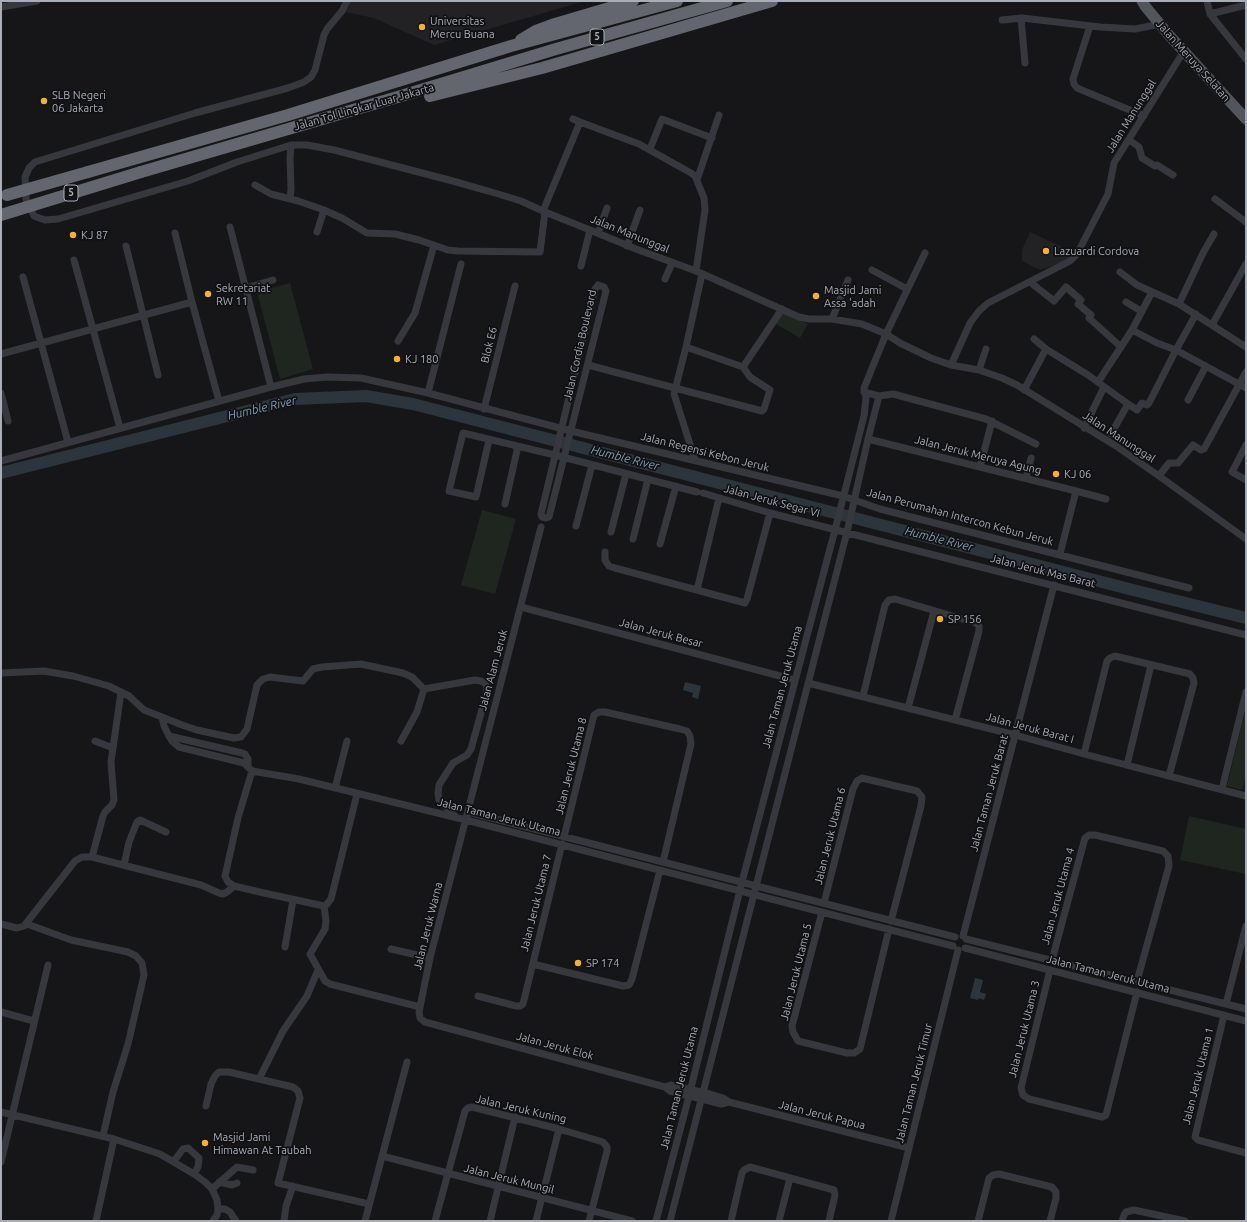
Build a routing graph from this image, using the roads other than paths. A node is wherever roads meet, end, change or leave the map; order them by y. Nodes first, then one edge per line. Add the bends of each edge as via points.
1 (37, 1) edge
2 (347, 1) edge
3 (633, 1) edge
4 (677, 1) edge
5 (727, 1) edge
6 (772, 1) edge
7 (1207, 1) edge
8 (10, 3) edge
9 (1146, 3) edge
10 (1246, 5) edge
11 (1, 7) edge
12 (1210, 14) junction
13 (1021, 18) junction
14 (1002, 20) dead end
15 (1160, 24) junction
16 (1090, 26) junction
17 (511, 46) junction
18 (1184, 51) junction
19 (1243, 52) edge
20 (1246, 59) edge
21 (1025, 63) dead end
22 (401, 96) junction
23 (719, 115) dead end
24 (1144, 116) junction
25 (1246, 119) edge
26 (712, 138) junction
27 (1129, 140) junction
28 (291, 145) junction
29 (650, 149) junction
30 (1172, 175) dead end
31 (697, 180) junction
32 (255, 186) dead end
33 (3, 196) edge
34 (290, 199) junction
35 (1215, 199) dead end
36 (607, 208) dead end
37 (324, 210) junction
38 (640, 210) dead end
39 (544, 212) junction
40 (1, 215) edge
41 (1246, 222) edge
42 (230, 227) dead end
43 (590, 230) junction
44 (317, 232) dead end
45 (175, 233) dead end
46 (598, 233) junction
47 (1214, 234) dead end
48 (434, 245) junction
49 (126, 246) dead end
50 (627, 246) junction
51 (925, 253) dead end
52 (74, 260) dead end
53 (672, 263) junction
54 (461, 264) dead end
55 (1246, 264) edge
56 (581, 266) dead end
57 (872, 270) dead end
58 (699, 272) junction
59 (1120, 272) dead end
60 (23, 277) dead end
61 (665, 279) dead end
62 (273, 280) dead end
63 (848, 280) dead end
64 (1030, 282) junction
65 (515, 286) dead end
66 (246, 288) junction
67 (907, 289) junction
68 (1152, 292) junction
69 (192, 302) junction
70 (1126, 302) dead end
71 (1179, 304) junction
72 (782, 309) junction
73 (1142, 311) junction
74 (143, 314) junction
75 (1196, 314) junction
76 (832, 319) junction
77 (1212, 325) junction
78 (93, 328) junction
79 (1132, 330) junction
80 (886, 334) junction
81 (1034, 338) dead end
82 (398, 341) dead end
83 (40, 343) junction
84 (686, 347) junction
85 (1121, 347) junction
86 (1246, 347) edge
87 (986, 349) dead end
88 (1046, 349) junction
89 (1176, 350) junction
90 (1, 354) edge
91 (588, 365) junction
92 (951, 365) junction
93 (1206, 366) junction
94 (742, 367) junction
95 (979, 370) junction
96 (1246, 372) edge
97 (158, 374) dead end
98 (1098, 382) junction
99 (1243, 386) edge
100 (271, 387) junction
101 (675, 387) junction
102 (1104, 387) junction
103 (1024, 390) junction
104 (864, 392) junction
105 (1, 393) edge
106 (428, 393) junction
107 (879, 396) junction
108 (1188, 400) dead end
109 (219, 401) junction
110 (1128, 404) junction
111 (484, 409) junction
112 (8, 420) dead end
113 (992, 421) junction
114 (120, 428) junction
115 (1084, 428) junction
116 (561, 431) junction
117 (570, 434) junction
118 (1111, 434) dead end
119 (868, 439) junction
120 (489, 440) junction
121 (68, 442) junction
122 (1036, 444) dead end
123 (1246, 445) edge
124 (518, 446) junction
125 (556, 453) junction
126 (564, 455) junction
127 (1031, 458) dead end
128 (695, 460) junction
129 (1, 461) edge
130 (592, 465) junction
131 (980, 467) junction
132 (626, 474) junction
133 (1159, 476) junction
134 (1026, 478) junction
135 (648, 479) junction
136 (1246, 480) edge
137 (676, 486) junction
138 (1076, 491) junction
139 (843, 496) junction
140 (719, 498) junction
141 (1106, 499) dead end
142 (854, 500) junction
143 (505, 504) dead end
144 (770, 513) junction
145 (576, 526) dead end
146 (541, 527) dead end
147 (836, 527) junction
148 (848, 529) junction
149 (611, 532) dead end
150 (1245, 537) edge
151 (633, 539) dead end
152 (660, 544) dead end
153 (605, 552) dead end
154 (1060, 554) junction
155 (1054, 585) junction
156 (1189, 588) dead end
157 (697, 590) junction
158 (521, 607) junction
159 (934, 611) junction
160 (1246, 635) edge
161 (1151, 665) junction
162 (1, 673) edge
163 (795, 680) junction
164 (808, 683) junction
165 (424, 689) junction
166 (121, 692) junction
167 (1246, 692) edge
168 (863, 696) junction
169 (908, 708) junction
170 (162, 717) junction
171 (955, 720) junction
172 (1015, 735) junction
173 (401, 740) dead end
174 (95, 741) dead end
175 (347, 741) dead end
176 (112, 748) junction
177 (1084, 754) junction
178 (1127, 765) junction
179 (250, 768) junction
180 (771, 774) junction
181 (1169, 776) junction
182 (784, 777) junction
183 (335, 788) junction
184 (1222, 789) junction
185 (1245, 793) edge
186 (357, 794) junction
187 (468, 812) junction
188 (456, 817) junction
189 (466, 820) junction
190 (166, 832) dead end
191 (564, 837) junction
192 (562, 844) junction
193 (92, 857) junction
194 (663, 862) junction
195 (124, 865) junction
196 (660, 870) junction
197 (742, 882) junction
198 (234, 886) junction
199 (756, 886) junction
200 (740, 890) junction
201 (754, 894) junction
202 (293, 900) junction
203 (824, 903) junction
204 (324, 906) junction
205 (822, 912) junction
206 (891, 921) junction
207 (1, 924) edge
208 (27, 924) junction
209 (1246, 926) edge
210 (888, 929) junction
211 (961, 937) junction
212 (285, 947) dead end
213 (958, 948) junction
214 (391, 949) dead end
215 (430, 958) junction
216 (1052, 960) junction
217 (533, 964) junction
218 (48, 965) dead end
219 (318, 970) junction
220 (1050, 970) junction
221 (1137, 982) junction
222 (1137, 992) junction
223 (478, 996) dead end
224 (1226, 1004) junction
225 (420, 1007) junction
226 (1246, 1009) edge
227 (1, 1012) edge
228 (1224, 1015) junction
229 (34, 1021) junction
230 (1246, 1021) edge
231 (407, 1062) dead end
232 (259, 1079) junction
233 (690, 1093) junction
234 (702, 1096) junction
235 (729, 1102) junction
236 (206, 1106) dead end
237 (1, 1112) edge
238 (13, 1115) junction
239 (516, 1117) junction
240 (559, 1129) junction
241 (103, 1136) junction
242 (114, 1139) junction
243 (909, 1148) junction
244 (1246, 1153) edge
245 (382, 1156) junction
246 (174, 1161) junction
247 (1, 1162) edge
248 (253, 1170) dead end
249 (194, 1174) junction
250 (448, 1174) junction
251 (790, 1178) junction
252 (219, 1182) junction
253 (237, 1183) dead end
254 (293, 1186) junction
255 (498, 1187) junction
256 (212, 1189) junction
257 (542, 1198) junction
258 (369, 1204) junction
259 (218, 1209) junction
260 (592, 1211) junction
261 (96, 1221) edge
262 (213, 1221) edge
263 (236, 1221) edge
264 (284, 1221) edge
265 (365, 1221) edge
266 (436, 1221) edge
267 (490, 1221) edge
268 (536, 1221) edge
269 (589, 1221) edge
270 (632, 1221) edge
271 (656, 1221) edge
272 (670, 1221) edge
273 (731, 1221) edge
274 (779, 1221) edge
275 (829, 1221) edge
276 (891, 1221) edge
277 (978, 1221) edge
278 (1050, 1221) edge
279 (1122, 1221) edge
280 (1185, 1221) edge

1 - 8 street
2 - 28 street, Jalan Manunggal via 324,35 315,70 304,82 35,162 25,176 26,199 34,216 45,220 58,219 188,181
3 - 17 highway via 536,31
4 - 17 highway, Jalan Tol Lingkar Luar Jakarta / 5
5 - 22 highway, Jalan Tol Lingkar Luar Jakarta / 5
6 - 22 highway via 542,68 424,97
7 - 12 street
8 - 11 street
9 - 15 main road, Jalan Meruya Selatan
10 - 12 street
12 - 19 street
13 - 14 street
13 - 16 street
13 - 21 street
15 - 16 street via 1135,29
15 - 18 main road, Jalan Meruya Selatan
16 - 24 street via 1073,79 1074,84 1077,88
17 - 33 highway, Jalan Tol Lingkar Luar Jakarta / 5, bridge via 280,117
18 - 24 street, Jalan Manunggal
18 - 25 main road, Jalan Meruya Selatan
19 - 20 street
22 - 40 highway, Jalan Tol Lingkar Luar Jakarta / 5, bridge
23 - 26 street
24 - 27 street, Jalan Manunggal
26 - 29 street via 662,119
26 - 31 street
27 - 30 street via 1139,147 1142,158
27 - 64 street, Jalan Manunggal via 1114,163 1108,194 1077,254 1070,261
28 - 34 street
28 - 39 street, Jalan Manunggal via 334,150 450,180 511,198
29 - 31 street via 691,172
29 - 39 street via 576,120
31 - 58 street via 704,198 705,210
32 - 34 street
34 - 37 street
35 - 41 street
36 - 46 street
37 - 44 street
37 - 48 street via 367,233 395,234
38 - 50 street
39 - 43 street, Jalan Manunggal
39 - 48 street via 540,252 458,251
42 - 66 street
43 - 46 street, Jalan Manunggal
43 - 56 street
45 - 69 street
46 - 50 street, Jalan Manunggal
47 - 71 street
48 - 82 street via 415,313
49 - 74 street
50 - 53 street, Jalan Manunggal
51 - 67 street, Jalan Taman Jeruk Utama
52 - 78 street
53 - 58 street, Jalan Manunggal
53 - 61 street
54 - 106 street
55 - 77 street
57 - 67 street
58 - 72 street, Jalan Manunggal
58 - 84 street
59 - 68 street via 1137,285
60 - 83 street
62 - 66 street
63 - 76 street
64 - 85 street via 1054,301 1066,287 1081,300 1078,304 1091,315 1089,318
64 - 92 street, Jalan Manunggal via 988,303 979,311 970,323
65 - 111 street, Blok E6
66 - 100 street
67 - 80 street, Jalan Taman Jeruk Utama
68 - 71 street
68 - 73 street
69 - 74 street
69 - 109 street
70 - 73 street
71 - 75 street
72 - 76 street, Jalan Manunggal via 809,319
72 - 94 street
73 - 79 street
74 - 78 street
74 - 97 street
75 - 77 street
75 - 89 street
76 - 80 street, Jalan Manunggal via 862,324
77 - 86 street
78 - 83 street
78 - 114 street
79 - 85 street
79 - 89 street
80 - 92 street, Jalan Manunggal via 931,358
80 - 104 street, Jalan Taman Jeruk Utama
81 - 88 street
83 - 90 street
83 - 121 street
84 - 94 street
84 - 101 street
85 - 98 street
87 - 95 street
88 - 98 street
88 - 103 street
89 - 93 street
89 - 110 street via 1149,403 1142,403 1137,410
91 - 101 street
91 - 116 street, Jalan Cordia Boulevard via 606,291 598,285
91 - 117 street, Jalan Cordia Boulevard
92 - 95 street, Jalan Manunggal
93 - 99 street
93 - 108 street
94 - 101 street via 750,377 770,390 762,411
95 - 103 street, Jalan Manunggal via 1002,378
96 - 99 street
98 - 102 street
99 - 133 street via 1204,449 1193,445 1178,464 1169,463
100 - 106 street, Jalan Regensi Kebon Jeruk via 304,379 346,377
100 - 109 street, Jalan Regensi Kebon Jeruk
101 - 128 street via 674,400
102 - 110 street
102 - 115 street
103 - 115 street, Jalan Manunggal
104 - 107 street
104 - 139 street, Jalan Taman Jeruk Utama via 864,416
105 - 112 street
106 - 111 street, Jalan Regensi Kebon Jeruk
107 - 113 street via 893,394
107 - 119 street
109 - 114 street, Jalan Regensi Kebon Jeruk
110 - 118 street
111 - 116 street, Jalan Regensi Kebon Jeruk
113 - 122 street
113 - 131 street
114 - 121 street, Jalan Regensi Kebon Jeruk
115 - 133 street, Jalan Manunggal via 1116,446
116 - 117 street, Jalan Regensi Kebon Jeruk
116 - 125 street, Jalan Cordia Boulevard
117 - 126 street, Jalan Cordia Boulevard
117 - 128 street, Jalan Regensi Kebon Jeruk
119 - 131 street, Jalan Jeruk Meruya Agung
119 - 142 street
120 - 120 street, Jalan Jeruk Segar VI via 463,433 449,491 476,497
120 - 124 street, Jalan Jeruk Segar VI
121 - 129 street, Jalan Regensi Kebon Jeruk
123 - 136 street via 1232,472
124 - 125 street, Jalan Jeruk Segar VI
124 - 143 street
125 - 126 street, Jalan Jeruk Segar VI
125 - 126 street, Jalan Cordia Boulevard via 540,514 546,518 549,517
126 - 130 street, Jalan Jeruk Segar VI
127 - 134 street
128 - 139 street, Jalan Regensi Kebon Jeruk
130 - 132 street, Jalan Jeruk Segar VI
130 - 145 street
131 - 134 street, Jalan Jeruk Meruya Agung
132 - 135 street, Jalan Jeruk Segar VI
132 - 149 street
133 - 150 street, Jalan Manunggal
134 - 138 street, Jalan Jeruk Meruya Agung
135 - 137 street, Jalan Jeruk Segar VI
135 - 151 street
137 - 140 street, Jalan Jeruk Segar VI
137 - 152 street
138 - 141 street, Jalan Jeruk Meruya Agung
138 - 154 street, Jalan Perumahan Intercon Kebun Jeruk
139 - 142 street, Jalan Regensi Kebon Jeruk
139 - 147 street, Jalan Taman Jeruk Utama
140 - 144 street, Jalan Jeruk Segar VI
140 - 157 street
142 - 148 street
142 - 154 street, Jalan Perumahan Intercon Kebun Jeruk via 880,509
144 - 147 street, Jalan Jeruk Segar VI
144 - 157 street via 745,603
146 - 158 street, Jalan Alam Jeruk
147 - 148 street, Jalan Jeruk Mas Barat
147 - 163 street, Jalan Taman Jeruk Utama
148 - 155 street, Jalan Jeruk Mas Barat
148 - 164 street
153 - 157 street via 605,560 609,566
154 - 156 street, Jalan Perumahan Intercon Kebun Jeruk
155 - 160 street, Jalan Jeruk Mas Barat
155 - 172 street, Jalan Taman Jeruk Barat
158 - 163 street, Jalan Jeruk Besar
158 - 187 street, Jalan Alam Jeruk
159 - 168 street via 895,599 888,600
159 - 169 street
159 - 171 street via 979,626
161 - 177 street via 1115,656 1107,661
161 - 178 street
161 - 181 street via 1190,674 1194,683
162 - 166 street via 44,671 80,677
163 - 180 street, Jalan Taman Jeruk Utama
164 - 168 street, Jalan Jeruk Barat I
164 - 182 street
165 - 170 street via 412,676 403,673 361,664 322,667 313,669 303,681 270,677 256,685 247,729 241,737 234,738 197,730
165 - 173 street via 417,712
165 - 188 street via 476,680 486,684 487,688 472,749 453,763 439,785 439,800
166 - 170 street via 144,710
166 - 176 street
167 - 184 street
168 - 169 street, Jalan Jeruk Barat I
169 - 171 street, Jalan Jeruk Barat I
170 - 179 street via 169,736 245,754
171 - 172 street, Jalan Jeruk Barat I
172 - 177 street, Jalan Jeruk Barat I
172 - 211 street, Jalan Taman Jeruk Barat
174 - 176 street
175 - 183 street
176 - 193 street via 114,800 103,816
177 - 178 street, Jalan Jeruk Barat I
178 - 181 street, Jalan Jeruk Barat I
179 - 183 street, Jalan Taman Jeruk Utama
179 - 198 street via 225,876
180 - 182 street
180 - 197 street, Jalan Taman Jeruk Utama
181 - 184 street, Jalan Jeruk Barat I
182 - 199 street
183 - 186 street, Jalan Taman Jeruk Utama
184 - 185 street, Jalan Jeruk Barat I
186 - 188 street, Jalan Taman Jeruk Utama
186 - 204 street via 330,899
187 - 189 street, Jalan Alam Jeruk
187 - 191 street, Jalan Taman Jeruk Utama
188 - 189 street, Jalan Taman Jeruk Utama
189 - 192 street, Jalan Taman Jeruk Utama
189 - 215 street, Jalan Jeruk Warna
190 - 195 street via 140,820 137,822
191 - 194 street, Jalan Taman Jeruk Utama
191 - 194 street, Jalan Jeruk Utama 8 via 594,715 605,712 680,728 687,731 691,744
192 - 196 street, Jalan Taman Jeruk Utama
192 - 217 street, Jalan Jeruk Utama 7
193 - 195 street
193 - 208 street via 82,857 75,861
194 - 197 street, Jalan Taman Jeruk Utama
195 - 198 street via 200,885 223,894
196 - 200 street, Jalan Taman Jeruk Utama
196 - 217 street, Jalan Jeruk Utama 7 via 629,985 623,986
197 - 199 street, Jalan Taman Jeruk Utama
197 - 200 street, Jalan Taman Jeruk Utama
198 - 202 street
199 - 201 street
199 - 203 street, Jalan Taman Jeruk Utama
200 - 201 street, Jalan Taman Jeruk Utama
200 - 233 street, Jalan Taman Jeruk Utama
201 - 205 street, Jalan Taman Jeruk Utama
201 - 234 street
202 - 204 street
202 - 212 street
203 - 206 street, Jalan Taman Jeruk Utama
203 - 206 street, Jalan Jeruk Utama 6 via 857,781 862,778 917,791 922,798 921,806
204 - 219 street via 325,929 310,954
205 - 210 street, Jalan Taman Jeruk Utama
205 - 210 street, Jalan Jeruk Utama 5 via 792,1026 798,1041 847,1053 854,1053 860,1049
206 - 211 street, Jalan Taman Jeruk Utama
207 - 208 street via 20,928
208 - 241 street via 70,940 128,952 142,963 144,975
209 - 224 street
210 - 213 street, Jalan Taman Jeruk Utama
211 - 213 street via 953,942
211 - 213 street via 967,944
211 - 216 street, Jalan Taman Jeruk Utama
213 - 220 street, Jalan Taman Jeruk Utama
213 - 243 street, Jalan Taman Jeruk Timur
214 - 215 street
215 - 225 street, Jalan Jeruk Warna
216 - 221 street, Jalan Taman Jeruk Utama
216 - 221 street, Jalan Jeruk Utama 4 via 1085,838 1095,835 1163,851 1168,856 1169,866
217 - 223 street via 523,1004 520,1006
218 - 229 street
219 - 225 street via 325,982 330,984
219 - 232 street via 307,996 283,1031
220 - 222 street, Jalan Taman Jeruk Utama
220 - 222 street, Jalan Jeruk Utama 3 via 1021,1088 1023,1095 1029,1099 1102,1117 1106,1115
221 - 224 street, Jalan Taman Jeruk Utama
222 - 228 street, Jalan Taman Jeruk Utama
224 - 226 street, Jalan Taman Jeruk Utama
225 - 233 street, Jalan Jeruk Elok via 421,1020 439,1026 665,1087 671,1085
227 - 229 street
228 - 230 street, Jalan Taman Jeruk Utama
228 - 244 street, Jalan Jeruk Utama 1 via 1195,1137
229 - 238 street
231 - 245 street
232 - 236 street via 219,1072 211,1084
232 - 254 street via 292,1087 298,1091 300,1098 278,1183
233 - 234 street, Jalan Jeruk Papua
233 - 271 street, Jalan Taman Jeruk Utama
234 - 235 street, Jalan Jeruk Papua via 723,1098
234 - 235 street, Jalan Jeruk Papua via 721,1104
234 - 272 street
235 - 243 street, Jalan Jeruk Papua
237 - 238 street
238 - 241 street
238 - 247 street
239 - 240 street, Jalan Jeruk Kuning
239 - 250 street, Jalan Jeruk Kuning via 468,1108 465,1111
239 - 255 street
240 - 257 street
240 - 260 street, Jalan Jeruk Kuning via 603,1142 607,1147
241 - 242 street
242 - 246 street
242 - 261 street
243 - 276 street, Jalan Taman Jeruk Timur
245 - 250 street, Jalan Jeruk Mungil
245 - 258 street
246 - 249 street
246 - 249 street via 183,1149 188,1148 199,1158
248 - 252 street via 237,1167
249 - 256 street
250 - 255 street, Jalan Jeruk Mungil
250 - 266 street, Jalan Jeruk Kuning
251 - 273 street via 750,1167 744,1170
251 - 274 street
251 - 275 street via 834,1190
252 - 253 street via 232,1185
252 - 256 street
254 - 258 street
254 - 264 street
255 - 257 street, Jalan Jeruk Mungil
255 - 267 street
256 - 259 street
257 - 260 street, Jalan Jeruk Mungil
257 - 268 street
258 - 265 street
259 - 262 street
259 - 263 street via 230,1212
260 - 269 street, Jalan Jeruk Kuning
260 - 270 street, Jalan Jeruk Mungil
277 - 278 street via 989,1178 999,1174 1052,1187 1056,1192 1056,1198
279 - 280 street via 1126,1212 1134,1210

